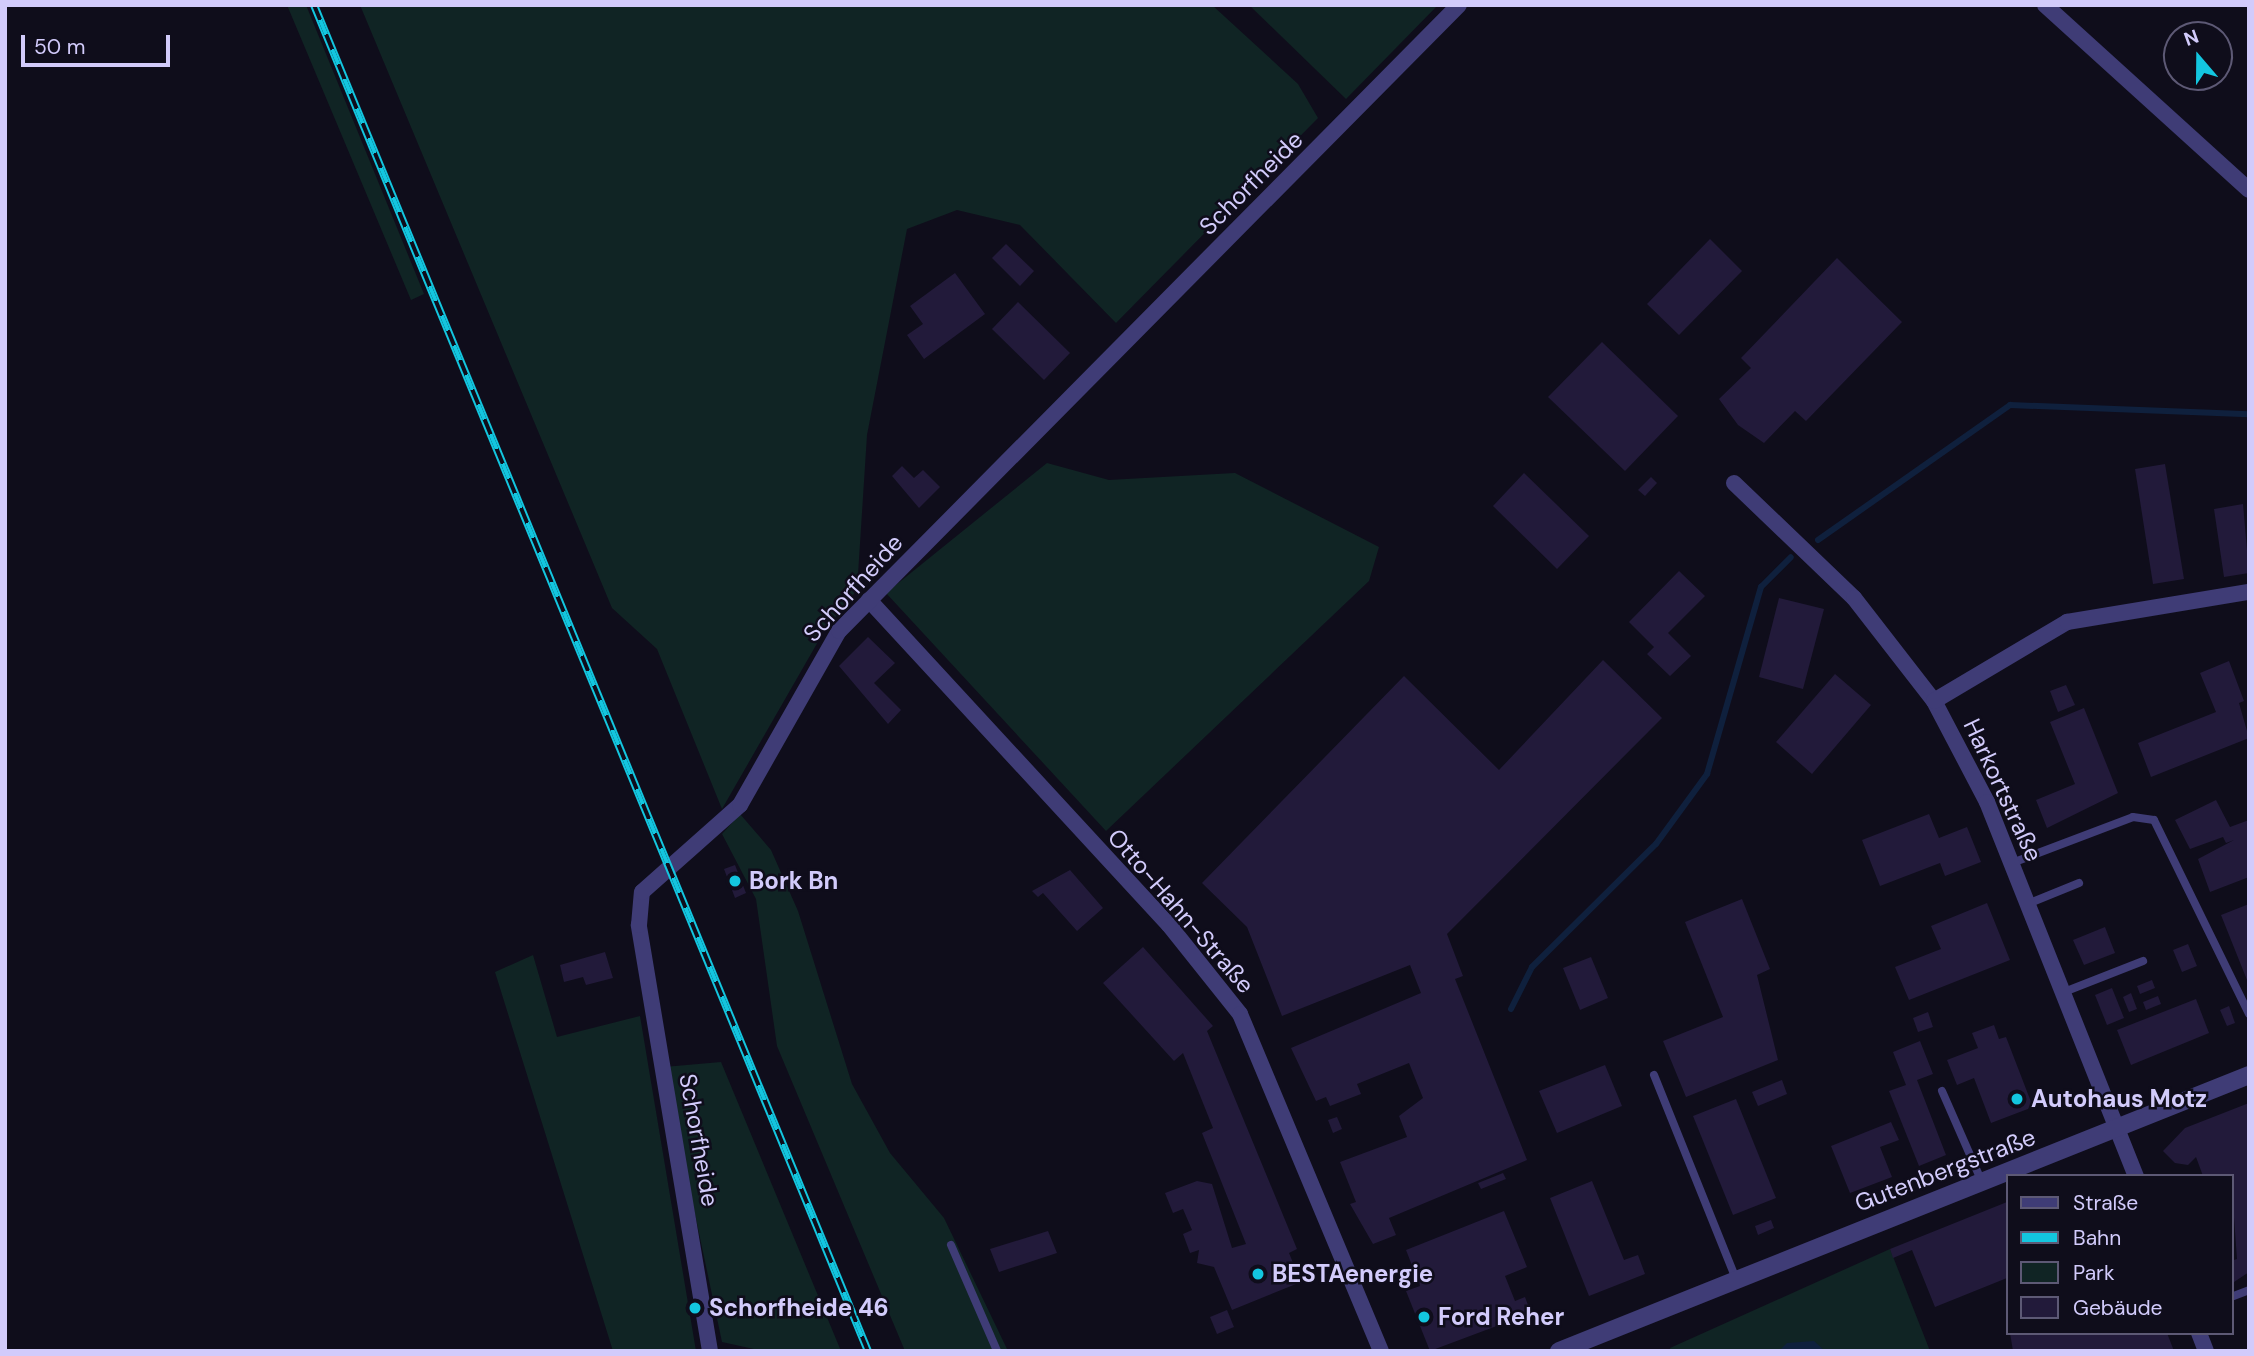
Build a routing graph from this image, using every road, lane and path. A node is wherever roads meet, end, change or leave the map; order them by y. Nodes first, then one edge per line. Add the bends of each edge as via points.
1 (1459, 5) edge
2 (2045, 5) edge
3 (2249, 190) edge
4 (1734, 483) dead end
5 (2249, 592) edge
6 (869, 600) junction
7 (1934, 701) junction
8 (2012, 863) junction
9 (2079, 883) dead end
10 (2030, 903) junction
11 (2143, 961) dead end
12 (2064, 992) junction
13 (2249, 1014) edge
14 (1654, 1075) dead end
15 (2249, 1075) edge
16 (1942, 1091) dead end
17 (2117, 1129) junction
18 (2135, 1174) edge
19 (1982, 1182) junction
20 (951, 1245) dead end
21 (1736, 1279) junction
22 (710, 1351) edge
23 (997, 1351) edge
24 (1381, 1351) edge
25 (1559, 1351) edge

1 - 6 street, Schorfheide
2 - 3 street
4 - 7 street, Harkortstraße via 1796,540 1895,644
5 - 7 street via 2067,622
6 - 22 street, Schorfheide via 819,658 740,805 656,875 639,901
6 - 24 street, Otto-Hahn-Straße via 1161,916 1233,1005
7 - 8 street, Harkortstraße
8 - 10 street, Harkortstraße
8 - 13 lane via 2133,817 2154,820
9 - 10 lane
10 - 12 street, Harkortstraße
11 - 12 lane
12 - 17 street, Harkortstraße
14 - 21 lane
15 - 17 street, Gutenbergstraße
16 - 19 lane
17 - 18 street, Harkortstraße
17 - 19 street, Gutenbergstraße
19 - 21 street, Gutenbergstraße
20 - 23 lane
21 - 25 street, Gutenbergstraße

